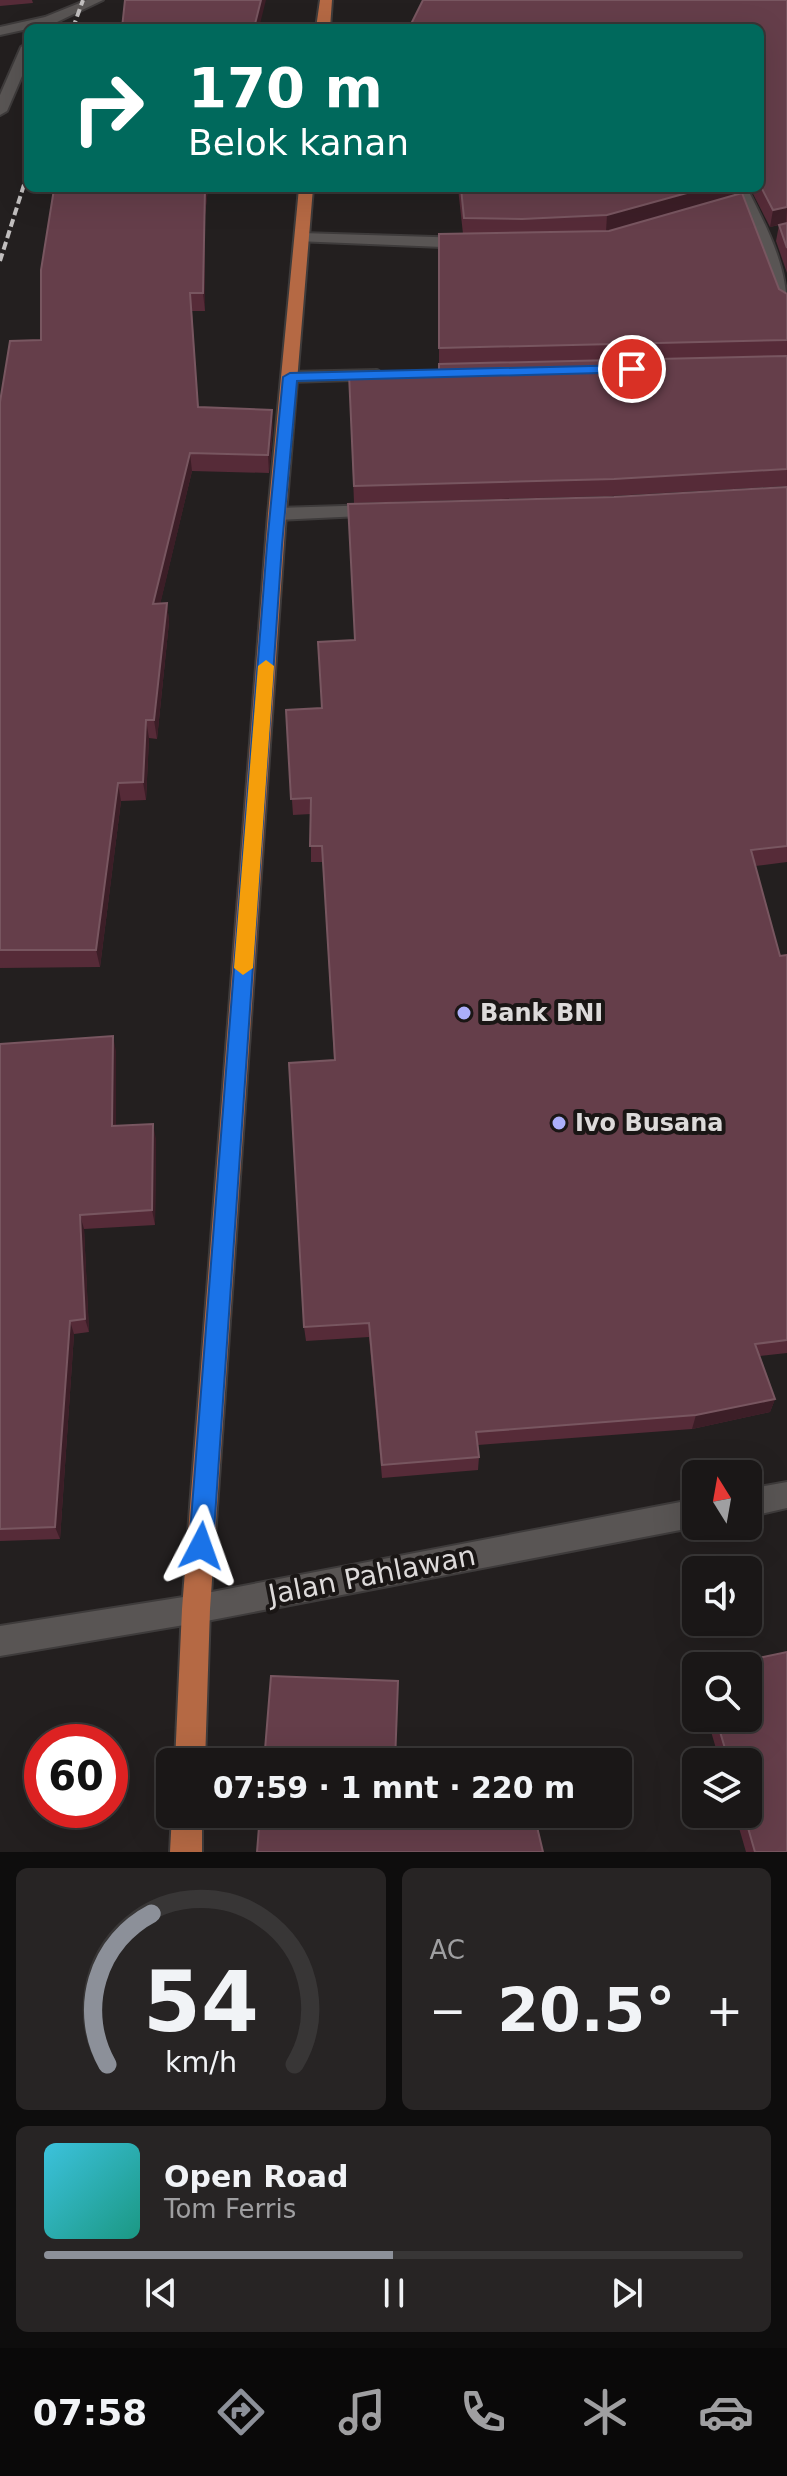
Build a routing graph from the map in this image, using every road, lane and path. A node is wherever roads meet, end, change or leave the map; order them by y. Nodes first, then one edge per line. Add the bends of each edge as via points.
1 (97, 0) edge
2 (326, 0) edge
3 (42, 24) edge
4 (323, 24) edge
5 (24, 28) edge
6 (0, 31) edge
7 (24, 56) edge
8 (0, 111) edge
9 (306, 192) edge
10 (740, 197) edge
11 (301, 238) junction
12 (483, 243) edge
13 (787, 305) edge
14 (399, 374) edge
15 (290, 377) junction
16 (389, 511) edge
17 (277, 514) junction
18 (787, 1495) edge
19 (762, 1500) edge
20 (682, 1516) edge
21 (196, 1609) junction
22 (0, 1641) edge
23 (191, 1748) edge
24 (187, 1828) edge
25 (186, 1852) edge

1 - 3 street
2 - 4 main road
5 - 6 street
7 - 8 street
9 - 11 main road
10 - 13 street via 769,235
11 - 12 street
11 - 15 main road
14 - 15 street
15 - 17 main road
16 - 17 street
17 - 21 main road
18 - 19 street
20 - 21 street, Jalan Pahlawan
21 - 22 street, Jalan Pahlawan
21 - 23 main road
24 - 25 main road

